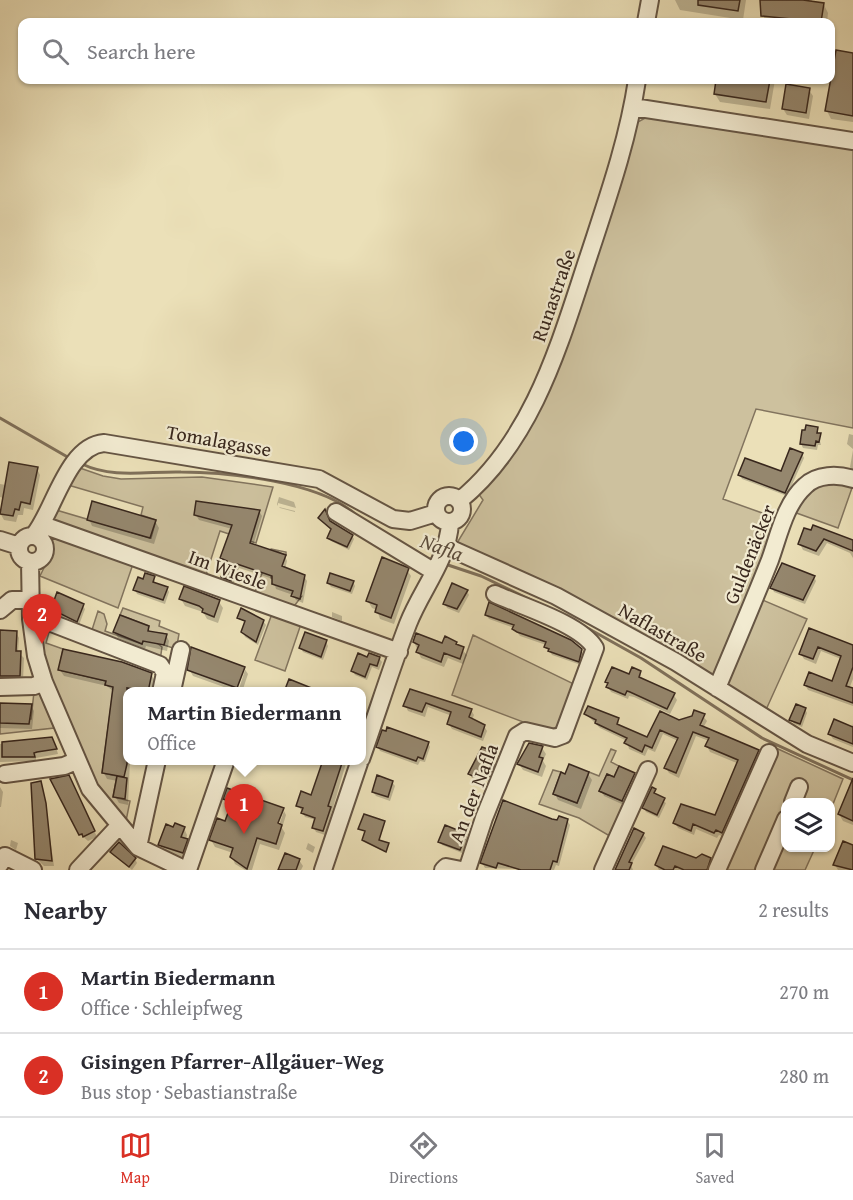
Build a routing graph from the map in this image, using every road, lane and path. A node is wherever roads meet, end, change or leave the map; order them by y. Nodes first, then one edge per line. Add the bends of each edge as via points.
1 (650, 0) edge
2 (647, 18) edge
3 (636, 84) edge
4 (633, 107) junction
5 (853, 141) edge
6 (853, 479) edge
7 (336, 512) dead end
8 (443, 518) junction
9 (38, 530) junction
10 (0, 540) edge
11 (19, 546) junction
12 (440, 561) junction
13 (30, 562) junction
14 (495, 594) dead end
15 (31, 600) junction
16 (0, 610) edge
17 (31, 619) junction
18 (181, 650) dead end
19 (399, 652) junction
20 (44, 682) junction
21 (0, 687) edge
22 (170, 687) edge
23 (172, 687) edge
24 (717, 688) junction
25 (366, 746) edge
26 (770, 753) dead end
27 (76, 760) junction
28 (853, 763) edge
29 (145, 765) edge
30 (155, 765) edge
31 (224, 765) edge
32 (359, 765) edge
33 (648, 770) dead end
34 (5, 774) dead end
35 (781, 831) edge
36 (129, 836) junction
37 (3, 853) edge
38 (33, 870) edge
39 (78, 870) edge
40 (187, 870) edge
41 (323, 870) edge
42 (443, 870) edge
43 (461, 870) edge
44 (467, 870) edge
45 (603, 870) edge
46 (717, 870) edge
47 (764, 870) edge

1 - 2 street
3 - 4 street, Runastraße
4 - 5 street
4 - 8 street, Runastraße via 604,210 538,393 497,462 459,501 451,496 436,504
6 - 24 street, Guldenäcker via 824,477 807,483 798,493 783,521
7 - 12 street
8 - 9 street, Tomalagasse via 393,519 319,479 116,444 94,445 81,456
8 - 12 street
9 - 11 street
9 - 13 street via 46,551 38,561
9 - 19 street, Im Wiesle
10 - 11 street
11 - 13 street via 22,558
12 - 19 street via 417,604
12 - 24 street, Naflastraße via 556,596
13 - 15 street
14 - 44 street, An der Nafla via 585,636 595,648 563,735 555,738 533,731 517,736
15 - 16 street via 12,600
15 - 17 street
17 - 20 street
17 - 22 street via 160,665
18 - 23 street
19 - 25 street
20 - 21 street
20 - 27 street
24 - 28 street, Naflastraße via 807,744
26 - 46 street
27 - 34 street via 64,766
27 - 36 street via 90,789
29 - 36 street
30 - 36 street
31 - 40 street
32 - 41 street
33 - 45 street
35 - 47 street
36 - 39 street
36 - 40 street
37 - 38 street
42 - 43 street

